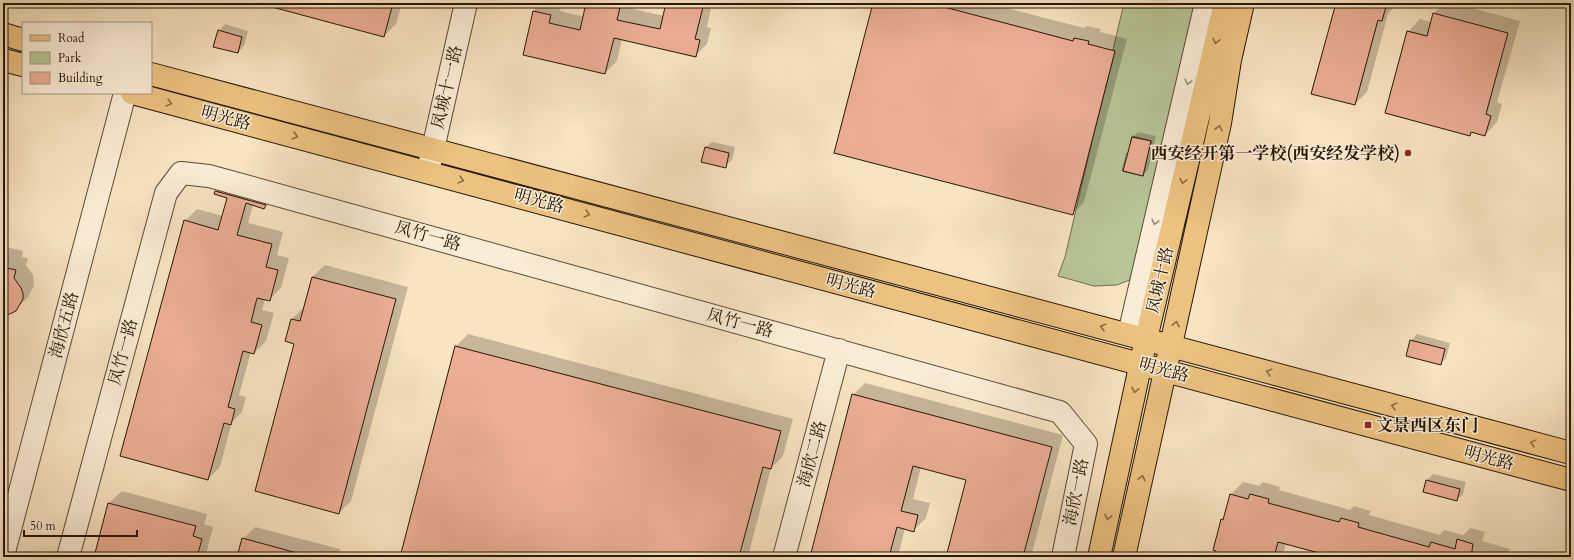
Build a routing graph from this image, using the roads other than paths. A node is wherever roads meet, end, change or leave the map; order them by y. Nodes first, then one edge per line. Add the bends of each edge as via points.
1 (466, 3) edge
2 (1206, 3) edge
3 (1225, 3) edge
4 (1243, 3) edge
5 (3, 34) edge
6 (22, 40) edge
7 (3, 60) edge
8 (22, 65) edge
9 (152, 74) edge
10 (125, 94) edge
11 (136, 94) edge
12 (433, 150) junction
13 (428, 172) junction
14 (1138, 337) junction
15 (1171, 346) junction
16 (839, 350) junction
17 (1140, 364) junction
18 (1166, 370) junction
19 (1060, 412) joint
20 (1571, 453) edge
21 (1571, 480) edge
22 (3, 556) edge
23 (68, 557) edge
24 (784, 557) edge
25 (1064, 557) edge
26 (1099, 557) edge
27 (1124, 557) edge

1 - 12 street, 凤城十一路
2 -> 14 street
3 -> 14 main road, 凤城十路
15 -> 4 main road, 凤城十路 via 1220,123 1230,60
5 - 6 main road
7 - 8 main road
9 - 12 main road, 明光路
10 - 22 street, 海欣五路
11 -> 13 main road, 明光路
12 - 13 street, 凤城十一路
14 -> 12 main road, 明光路
13 -> 17 main road, 明光路
14 - 15 main road, 明光路
14 - 17 main road, 凤城十路
15 - 18 main road, 凤城十路
20 -> 15 main road, 明光路
16 - 19 street, 凤竹一路
16 - 23 street, 凤竹一路 via 209,176 181,173 166,193
16 - 24 street, 海欣二路
17 - 18 main road, 明光路
17 -> 26 main road, 凤城十路
18 - 21 main road, 明光路
27 -> 18 main road, 凤城十路
19 - 25 street, 海欣一路 via 1086,444

